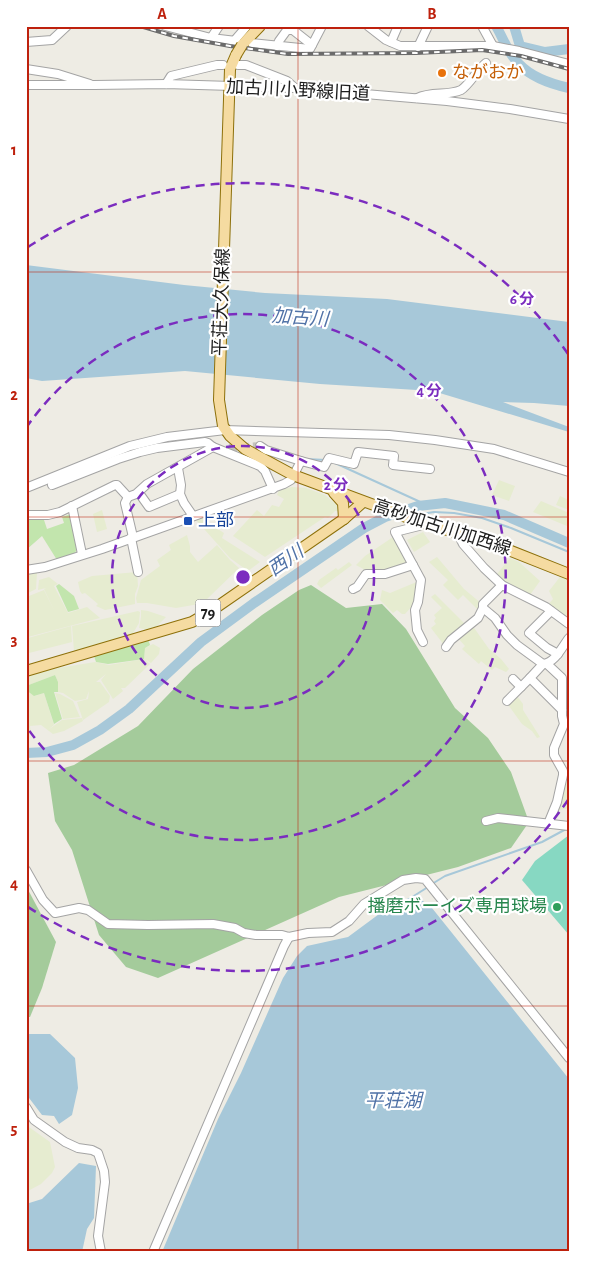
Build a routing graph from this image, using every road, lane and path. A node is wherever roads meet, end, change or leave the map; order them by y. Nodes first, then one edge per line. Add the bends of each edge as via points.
1 (67, 26) edge
2 (165, 26) edge
3 (219, 26) edge
4 (248, 26) edge
5 (260, 26) edge
6 (322, 26) edge
7 (368, 26) edge
8 (398, 26) edge
9 (428, 26) edge
10 (482, 26) edge
11 (211, 38) junction
12 (26, 42) edge
13 (241, 42) junction
14 (390, 42) junction
15 (277, 46) junction
16 (311, 47) junction
17 (418, 47) junction
18 (495, 47) junction
19 (237, 60) junction
20 (486, 63) dead end
21 (569, 64) edge
22 (223, 65) dead end
23 (26, 69) edge
24 (166, 84) junction
25 (26, 85) edge
26 (94, 86) junction
27 (295, 88) junction
28 (230, 89) junction
29 (415, 99) junction
30 (569, 120) edge
31 (224, 428) junction
32 (260, 446) tunnel mouth
33 (216, 448) junction
34 (230, 448) tunnel mouth
35 (301, 461) junction
36 (178, 468) junction
37 (430, 470) dead end
38 (569, 472) edge
39 (293, 475) junction
40 (52, 486) dead end
41 (26, 488) edge
42 (272, 489) junction
43 (329, 490) junction
44 (139, 493) junction
45 (180, 494) junction
46 (128, 497) junction
47 (363, 502) junction
48 (72, 506) junction
49 (26, 515) edge
50 (193, 516) junction
51 (344, 519) junction
52 (419, 522) junction
53 (458, 534) junction
54 (132, 538) junction
55 (82, 554) junction
56 (413, 565) junction
57 (26, 570) edge
58 (138, 572) dead end
59 (569, 574) edge
60 (502, 584) junction
61 (353, 590) dead end
62 (482, 608) junction
63 (551, 611) junction
64 (569, 624) edge
65 (569, 638) edge
66 (423, 642) dead end
67 (446, 647) dead end
68 (558, 654) junction
69 (545, 664) junction
70 (26, 671) edge
71 (530, 678) junction
72 (513, 679) dead end
73 (521, 687) junction
74 (508, 701) dead end
75 (562, 710) junction
76 (567, 724) edge
77 (486, 822) dead end
78 (548, 824) junction
79 (568, 826) edge
80 (26, 870) edge
81 (289, 937) junction
82 (569, 1058) edge
83 (26, 1107) edge
84 (101, 1252) edge
85 (153, 1252) edge

1 - 12 street via 52,40
2 - 11 street
3 - 11 street
4 - 13 street
5 - 13 main road, 平荘大久保線
6 - 16 street
7 - 14 street
8 - 14 street
9 - 17 street
10 - 18 street
11 - 13 street
13 - 15 street
13 - 19 main road, 平荘大久保線, bridge
14 - 17 street
15 - 16 street
15 - 16 street via 287,30 293,30
17 - 18 street
18 - 21 street
19 - 27 street via 287,81
19 - 28 main road, 平荘大久保線 via 230,69
20 - 29 street via 462,89 426,93
22 - 24 street via 170,76
23 - 26 street
24 - 26 street, 加古川小野線旧道
24 - 28 street, 加古川小野線旧道
25 - 26 street, 加古川小野線旧道
27 - 28 street, 加古川小野線旧道
27 - 29 street, 加古川小野線旧道
28 - 31 main road, 平荘大久保線 via 219,400
29 - 30 street, 加古川小野線旧道 via 510,108
31 - 38 street via 435,440 494,449
31 - 39 main road via 245,449
31 - 41 street via 130,446
32 - 35 street
33 - 34 street
33 - 36 street
33 - 40 street via 205,442 157,448 118,458
33 - 42 street via 260,466 266,471
35 - 37 street via 324,467 329,458 354,464 358,452 394,456 393,465
35 - 39 street
36 - 44 street via 147,484
36 - 45 street
39 - 42 street via 288,483
39 - 43 main road
42 - 50 street
43 - 47 main road
43 - 51 main road via 343,503
44 - 45 street via 149,507
44 - 46 street
45 - 50 street
46 - 48 street via 115,485
46 - 54 street via 125,503
47 - 51 main road, 高砂加古川加西線 / 79
47 - 52 main road, 高砂加古川加西線
48 - 49 street via 48,515
48 - 55 street
50 - 54 street
51 - 70 main road, 高砂加古川加西線 / 79 via 192,622
52 - 53 main road, 高砂加古川加西線
52 - 56 street via 420,526 395,532
53 - 59 main road, 高砂加古川加西線 via 491,543
53 - 60 street via 484,568
54 - 55 street
54 - 58 street
55 - 57 street
56 - 61 street via 385,574 366,574
56 - 66 street via 421,580 415,610 417,630
60 - 62 street
60 - 63 street
62 - 67 street via 478,618
62 - 69 street via 495,618 517,645
63 - 64 street
63 - 68 street via 529,633
65 - 68 street
68 - 69 street
69 - 71 street
69 - 75 street via 562,678
71 - 73 street
71 - 75 street
72 - 73 street
73 - 74 street
75 - 76 street
76 - 78 street via 554,748 563,775
77 - 78 street via 498,818
78 - 79 street
80 - 81 street via 47,906 55,913 79,908 88,910 108,924 212,924 244,933
81 - 82 street via 308,932 332,932 349,921 364,904 402,880 425,879
81 - 85 street
83 - 84 street via 34,1120 65,1142 98,1153 105,1182 98,1236

